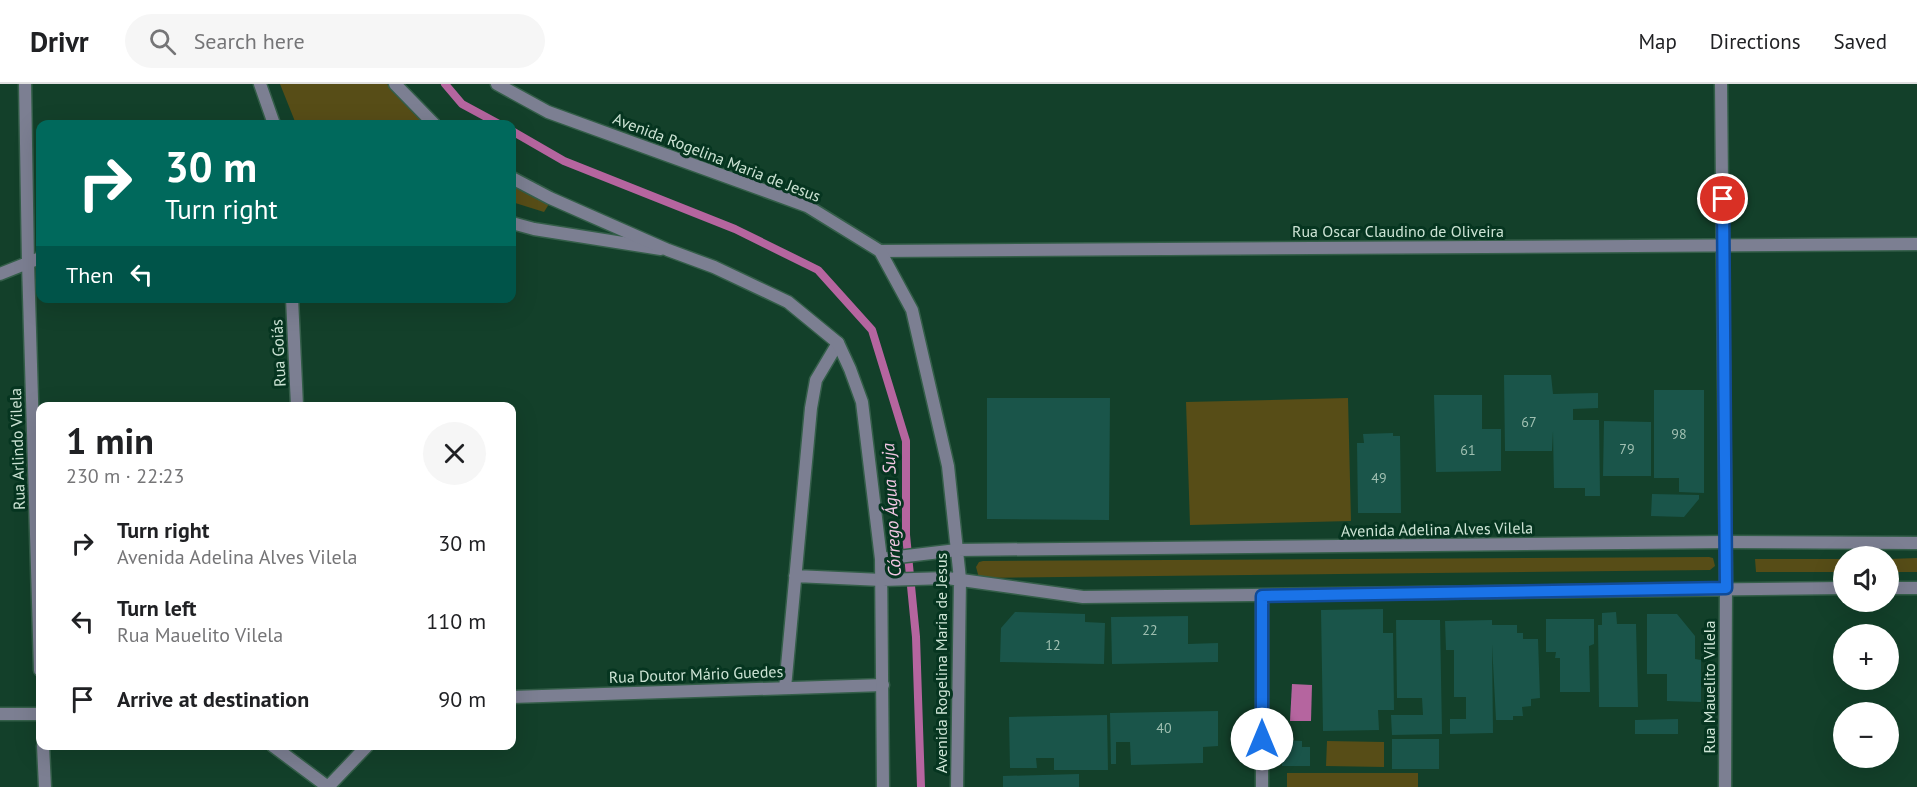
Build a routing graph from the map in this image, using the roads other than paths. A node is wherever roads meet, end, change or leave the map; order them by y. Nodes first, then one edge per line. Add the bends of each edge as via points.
1 (25, 84) edge
2 (260, 84) edge
3 (395, 84) edge
4 (497, 84) edge
5 (1721, 84) edge
6 (273, 120) edge
7 (430, 120) edge
8 (516, 180) edge
9 (516, 224) edge
10 (1724, 244) junction
11 (1917, 244) edge
12 (668, 250) junction
13 (880, 251) junction
14 (36, 260) edge
15 (28, 263) junction
16 (0, 274) edge
17 (292, 303) edge
18 (838, 343) junction
19 (297, 402) edge
20 (36, 534) edge
21 (1726, 542) junction
22 (1917, 543) edge
23 (952, 551) junction
24 (887, 558) junction
25 (795, 576) junction
26 (960, 579) junction
27 (882, 580) junction
28 (1726, 588) junction
29 (1833, 588) edge
30 (1899, 588) edge
31 (1917, 588) edge
32 (1262, 596) junction
33 (883, 684) junction
34 (785, 688) junction
35 (516, 697) edge
36 (0, 714) edge
37 (36, 714) edge
38 (43, 750) edge
39 (278, 750) edge
40 (363, 750) edge
41 (45, 787) edge
42 (328, 787) edge
43 (884, 787) edge
44 (957, 787) edge
45 (1262, 787) edge
46 (1725, 787) edge

1 - 15 street, Rua Arlindo Vilela
2 - 6 street
3 - 7 street
4 - 13 street, Avenida Rogelina Maria de Jesus via 549,112 807,206
5 - 10 street, Rua Mauelito Vilela
8 - 12 street
9 - 12 street
10 - 11 street, Rua Oscar Claudino de Oliveira
10 - 13 street, Rua Oscar Claudino de Oliveira
10 - 21 street, Rua Mauelito Vilela
12 - 18 street via 788,302
13 - 23 street, Avenida Rogelina Maria de Jesus via 912,310 922,349 948,466
14 - 15 street
15 - 16 street
15 - 20 street, Rua Arlindo Vilela
17 - 19 street, Rua Goiás
18 - 24 street via 862,402
18 - 25 street via 816,380 810,408
21 - 22 street, Avenida Adelina Alves Vilela
21 - 23 street, Avenida Adelina Alves Vilela
21 - 28 street, Rua Mauelito Vilela
23 - 24 street, Avenida Adelina Alves Vilela
23 - 26 street, Avenida Rogelina Maria de Jesus
24 - 27 street
25 - 27 street
25 - 34 street
26 - 27 street
26 - 32 street via 1083,597
26 - 44 street, Avenida Rogelina Maria de Jesus
27 - 33 street
28 - 29 street
28 - 32 street
28 - 46 street, Rua Mauelito Vilela
30 - 31 street
32 - 45 street
33 - 34 street, Rua Doutor Mário Guedes
33 - 43 street
34 - 35 street, Rua Doutor Mário Guedes
36 - 37 street
38 - 41 street
39 - 42 street
40 - 42 street

